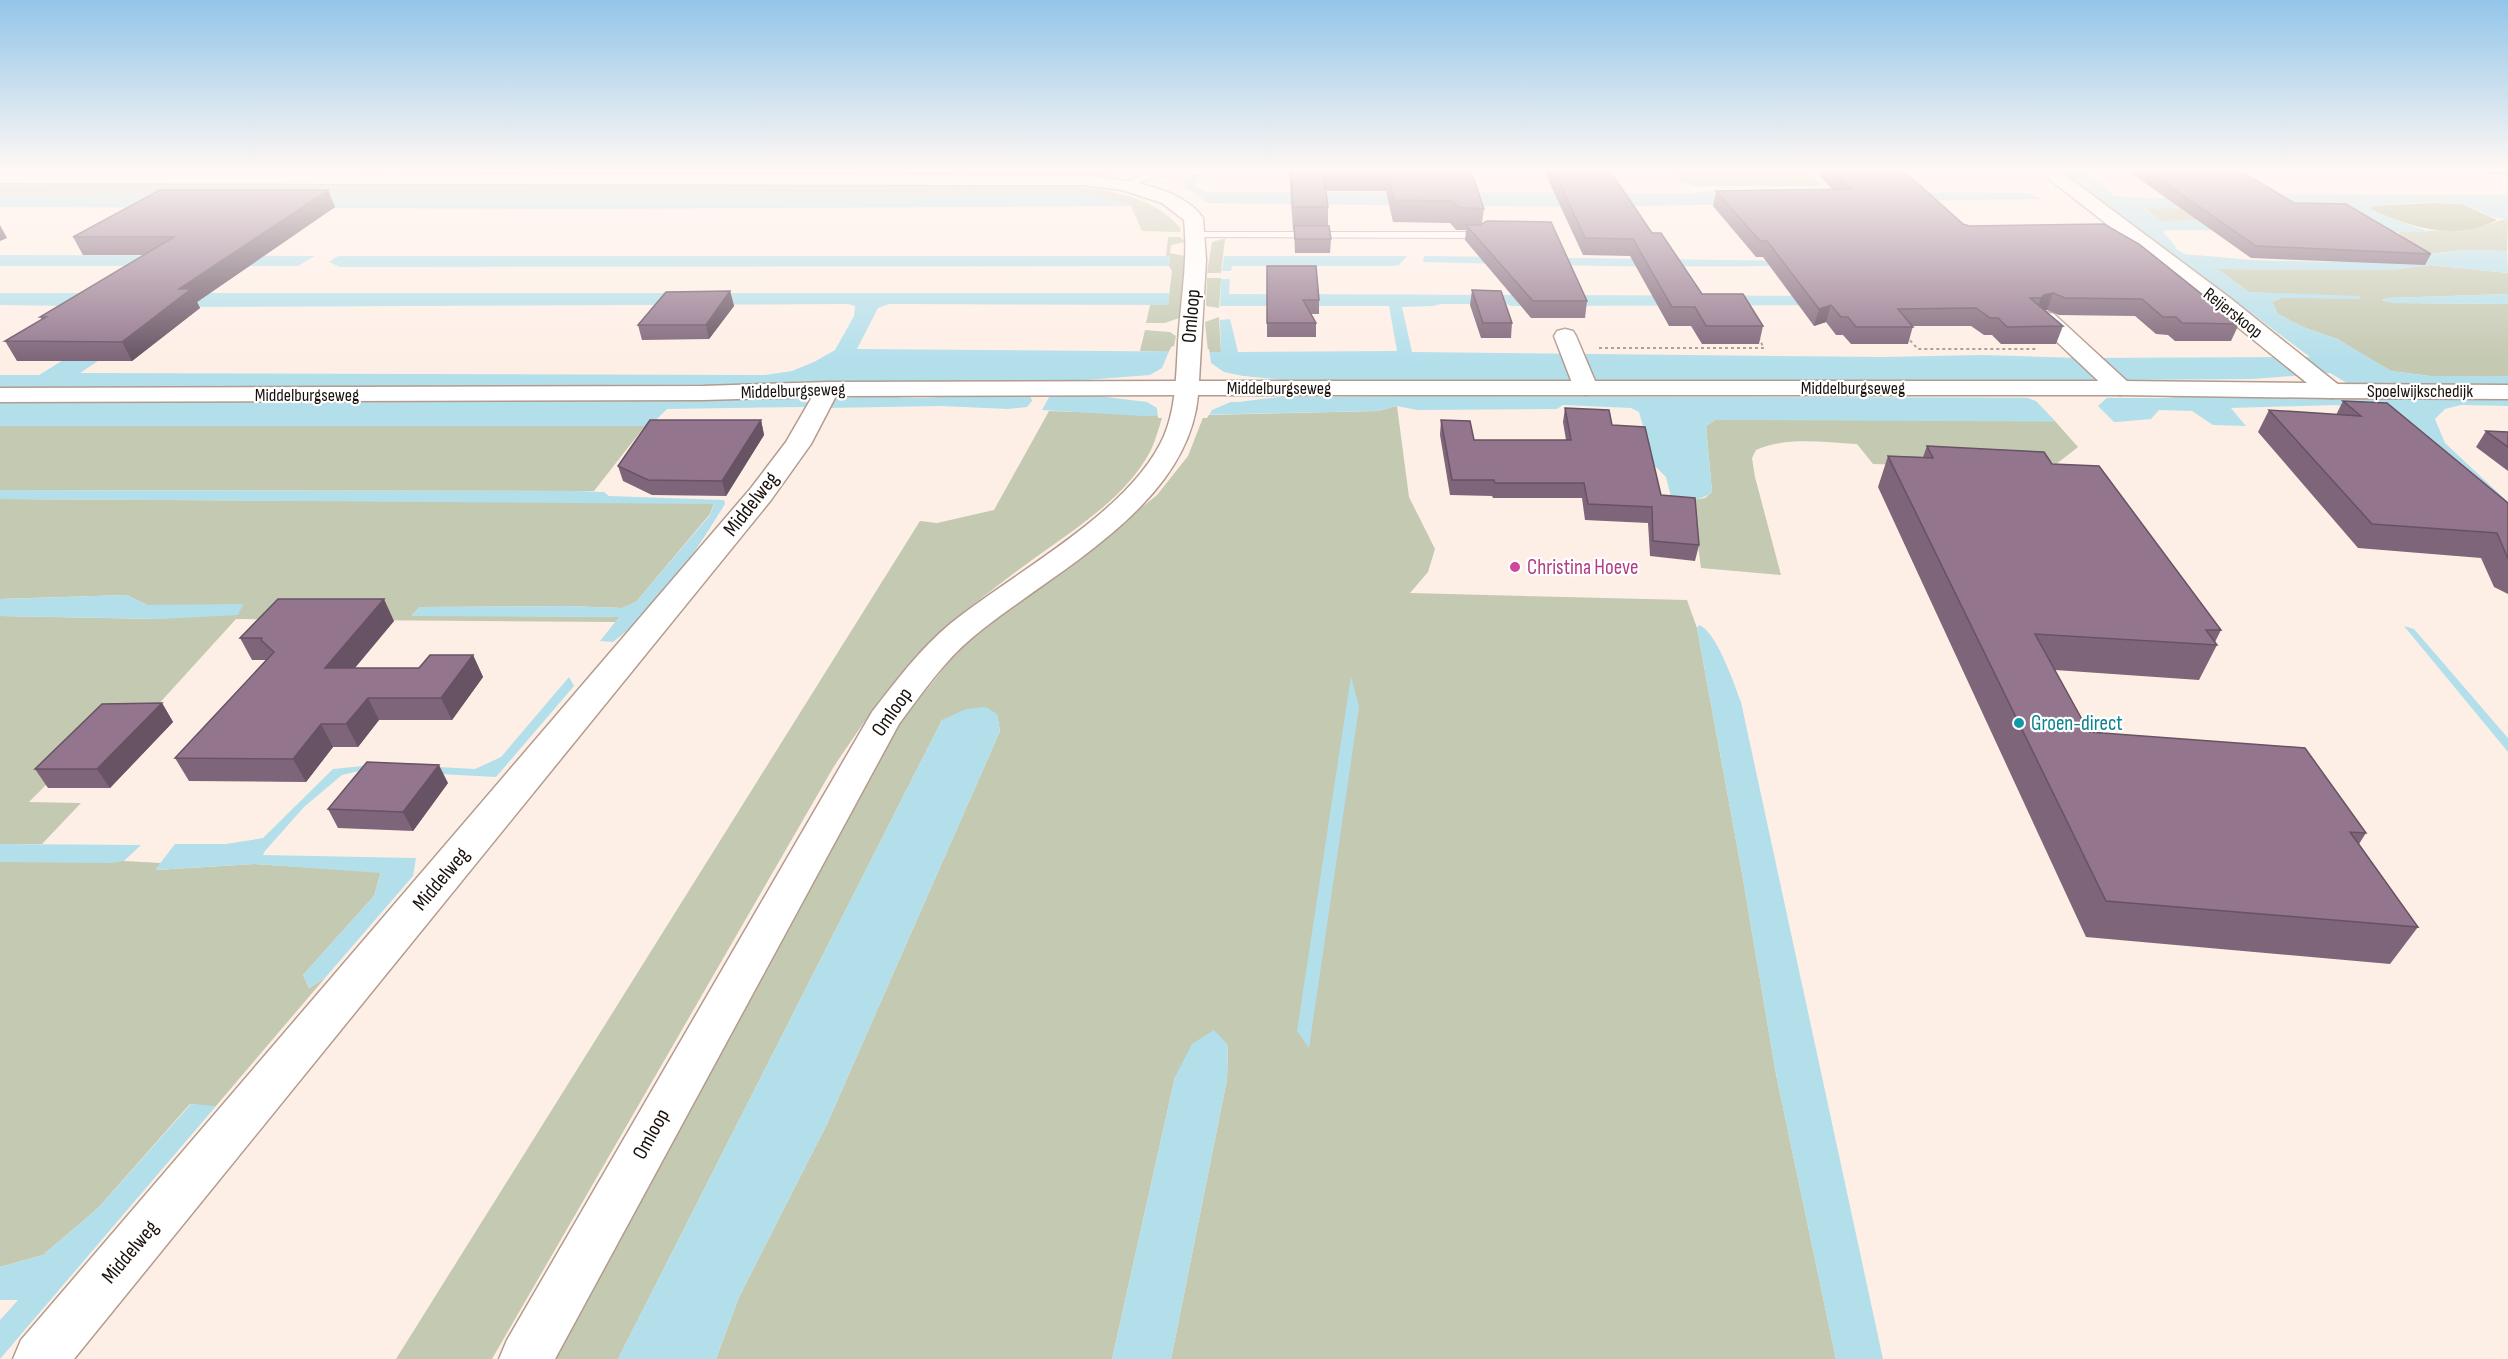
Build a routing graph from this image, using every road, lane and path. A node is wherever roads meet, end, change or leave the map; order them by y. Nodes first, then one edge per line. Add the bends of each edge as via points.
1 (2131, 234) edge
2 (1478, 235) edge
3 (1196, 236) joint
4 (2046, 319) edge
5 (1755, 332) edge
6 (1902, 333) edge
7 (1568, 345) joint
8 (2082, 351) junction
9 (2116, 384) junction
10 (2324, 386) junction
11 (1586, 388) junction
12 (828, 389) junction
13 (2508, 392) edge
14 (0, 395) edge
15 (1184, 397) junction
16 (40, 1359) edge
17 (526, 1359) edge

1 - 10 street, Reijerskoop
2 - 3 lane
3 - 15 street, Omloop
4 - 8 street
5 - 7 path via 1764,348
6 - 8 path, Middelburgseweg via 1918,349
7 - 11 street
8 - 9 street
9 - 10 street, Middelburgseweg
9 - 11 street, Middelburgseweg
10 - 13 street, Spoelwijkschedijk
11 - 15 street, Middelburgseweg
12 - 14 street, Middelburgseweg via 703,393
12 - 15 street, Middelburgseweg
12 - 16 street, Middelweg via 798,444 761,494
15 - 17 street, Omloop via 1177,437 1159,468 1136,494 1108,520 960,632 884,720

